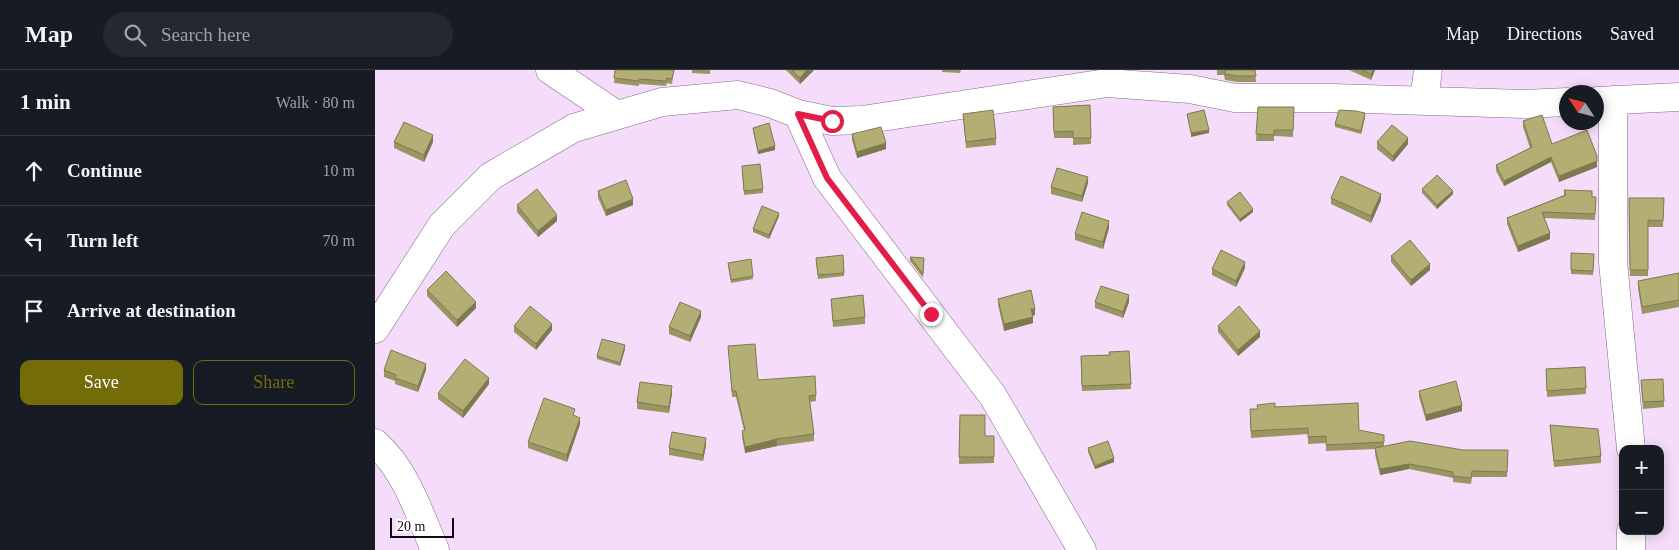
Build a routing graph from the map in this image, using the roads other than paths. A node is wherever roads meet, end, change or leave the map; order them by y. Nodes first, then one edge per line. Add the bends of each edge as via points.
1 (550, 70) edge
2 (1428, 70) edge
3 (1679, 98) edge
4 (1423, 101) junction
5 (1605, 101) edge
6 (1559, 102) edge
7 (798, 114) junction
8 (617, 115) junction
9 (375, 329) edge
10 (375, 443) edge
11 (1631, 445) edge
12 (1631, 535) edge
13 (435, 550) edge
14 (1081, 550) edge
15 (1631, 550) edge

1 - 8 street
2 - 4 street
3 - 5 street
4 - 6 street
4 - 7 street via 1235,98 1190,89 1107,83 862,120 832,121
5 - 11 street via 1613,262
7 - 8 street via 738,96 662,102
7 - 14 street via 827,178 993,396
8 - 9 street via 575,128 491,176 442,225
10 - 13 street via 399,473 414,499
12 - 15 street

